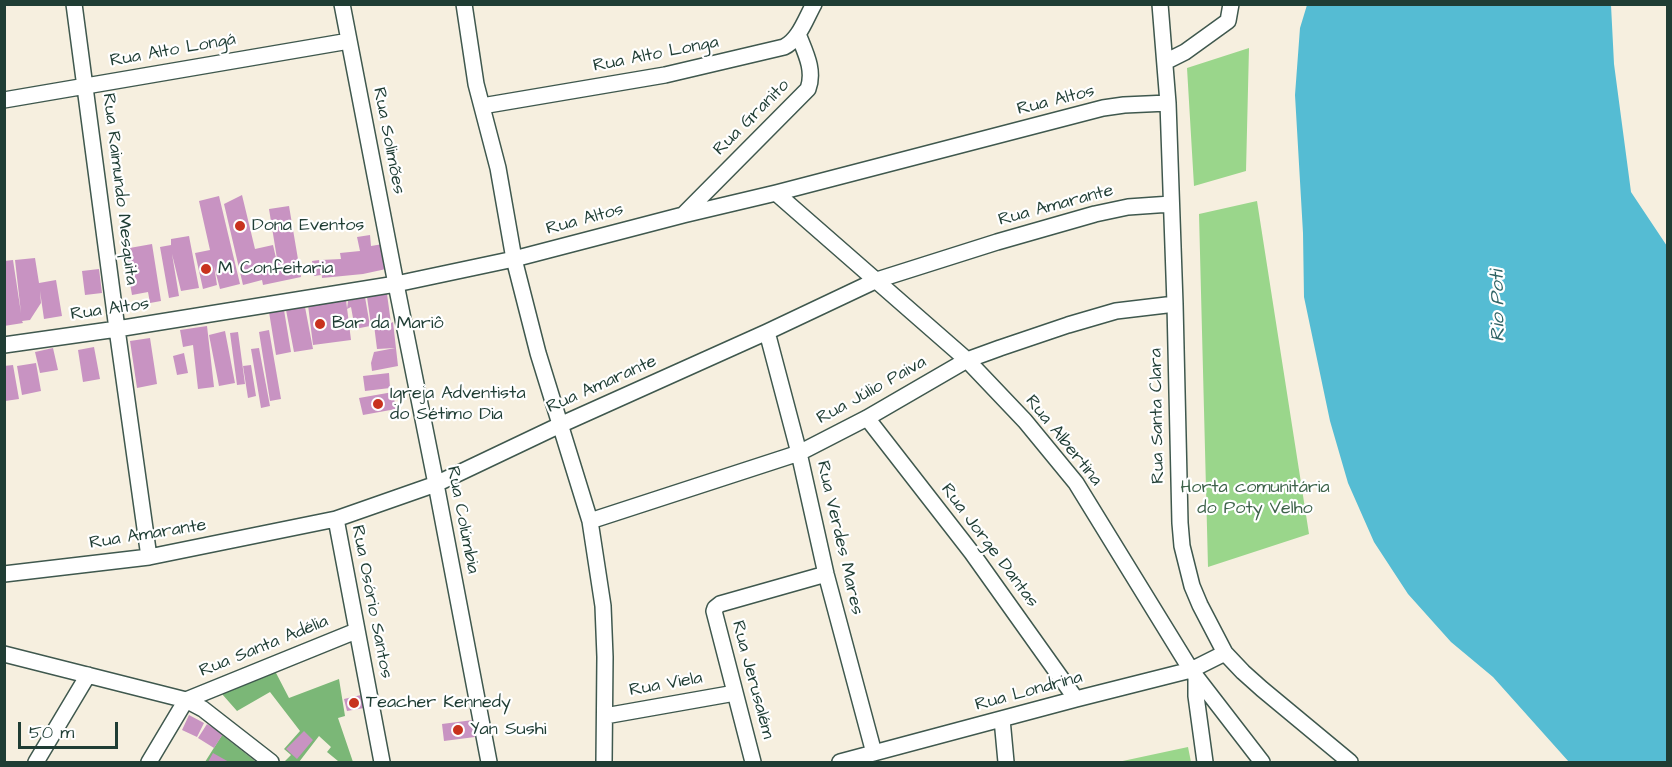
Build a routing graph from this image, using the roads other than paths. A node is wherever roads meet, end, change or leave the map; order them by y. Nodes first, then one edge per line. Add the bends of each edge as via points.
1 (74, 4) edge
2 (342, 4) edge
3 (464, 4) edge
4 (814, 4) edge
5 (1160, 4) edge
6 (1231, 4) edge
7 (798, 34) junction
8 (349, 41) junction
9 (1165, 62) junction
10 (86, 86) junction
11 (4, 100) edge
12 (1168, 103) junction
13 (482, 106) junction
14 (776, 193) junction
15 (1171, 204) junction
16 (683, 215) junction
17 (514, 259) junction
18 (877, 280) junction
19 (396, 284) junction
20 (1175, 304) junction
21 (117, 329) junction
22 (767, 332) junction
23 (4, 345) edge
24 (967, 360) junction
25 (867, 418) junction
26 (560, 425) junction
27 (799, 453) junction
28 (436, 484) junction
29 (336, 519) junction
30 (590, 520) junction
31 (149, 557) junction
32 (4, 574) edge
33 (826, 574) junction
34 (356, 631) junction
35 (1225, 653) junction
36 (4, 654) edge
37 (1193, 673) junction
38 (88, 675) junction
39 (735, 693) junction
40 (1076, 699) junction
41 (186, 700) junction
42 (605, 716) junction
43 (1002, 719) junction
44 (874, 753) junction
45 (36, 762) edge
46 (149, 762) edge
47 (271, 762) edge
48 (382, 762) edge
49 (489, 762) edge
50 (604, 762) edge
51 (753, 762) edge
52 (840, 762) edge
53 (1006, 762) edge
54 (1205, 762) edge
55 (1262, 762) edge
56 (1350, 762) edge

1 - 10 street, Rua Raimundo Mesquita
2 - 8 street, Rua Solimões
3 - 13 street
4 - 7 street, Rua Alto Longa
5 - 9 street, Rua Santa Clara
6 - 9 street via 1228,21
7 - 13 street, Rua Alto Longa via 784,47 666,75
7 - 16 street, Rua Granito via 811,69 808,89
8 - 10 street, Rua Alto Longá
8 - 19 street, Rua Solimões
9 - 12 street, Rua Santa Clara
10 - 11 street, Rua Alto Longá
10 - 21 street, Rua Raimundo Mesquita
12 - 14 street, Rua Altos via 1103,108
12 - 15 street, Rua Santa Clara
13 - 17 street
14 - 16 street, Rua Altos
14 - 18 street, Rua Albertina
15 - 18 street, Rua Amarante via 1095,214
15 - 20 street, Rua Santa Clara
16 - 17 street, Rua Altos
17 - 19 street, Rua Altos
17 - 26 street
18 - 22 street, Rua Amarante
18 - 24 street, Rua Albertina
19 - 21 street, Rua Altos
19 - 28 street, Rua Colúmbia
20 - 24 street, Rua Júlio Paiva via 1116,311
20 - 35 street, Rua Santa Clara via 1182,546 1200,605
21 - 23 street, Rua Altos
21 - 31 street, Rua Raimundo Mesquita
22 - 26 street, Rua Amarante
22 - 27 street, Rua Verdes Mares
24 - 25 street, Rua Júlio Paiva
24 - 37 street, Rua Albertina via 1076,483
25 - 27 street, Rua Júlio Paiva
25 - 40 street, Rua Jorge Dantas via 972,553
26 - 28 street, Rua Amarante
26 - 30 street
27 - 30 street, Rua Júlio Paiva
27 - 33 street, Rua Verdes Mares
28 - 29 street, Rua Amarante
28 - 49 street, Rua Colúmbia
29 - 31 street, Rua Amarante
29 - 34 street, Rua Osório Santos
30 - 42 street via 603,606
31 - 32 street, Rua Amarante
33 - 39 street, Rua Jerusalém via 715,608
33 - 44 street, Rua Verdes Mares
34 - 41 street, Rua Santa Adélia
34 - 48 street, Rua Osório Santos
35 - 37 street, Rua Londrina
35 - 56 street, Rua Santa Clara
36 - 38 street
37 - 40 street, Rua Londrina
37 - 54 street
37 - 55 street, Rua Albertina
38 - 41 street
38 - 45 street
39 - 42 street, Rua Viela
39 - 51 street, Rua Jerusalém
40 - 43 street, Rua Londrina
41 - 46 street
41 - 47 street
42 - 50 street
43 - 44 street, Rua Londrina
43 - 53 street
44 - 52 street, Rua Londrina

